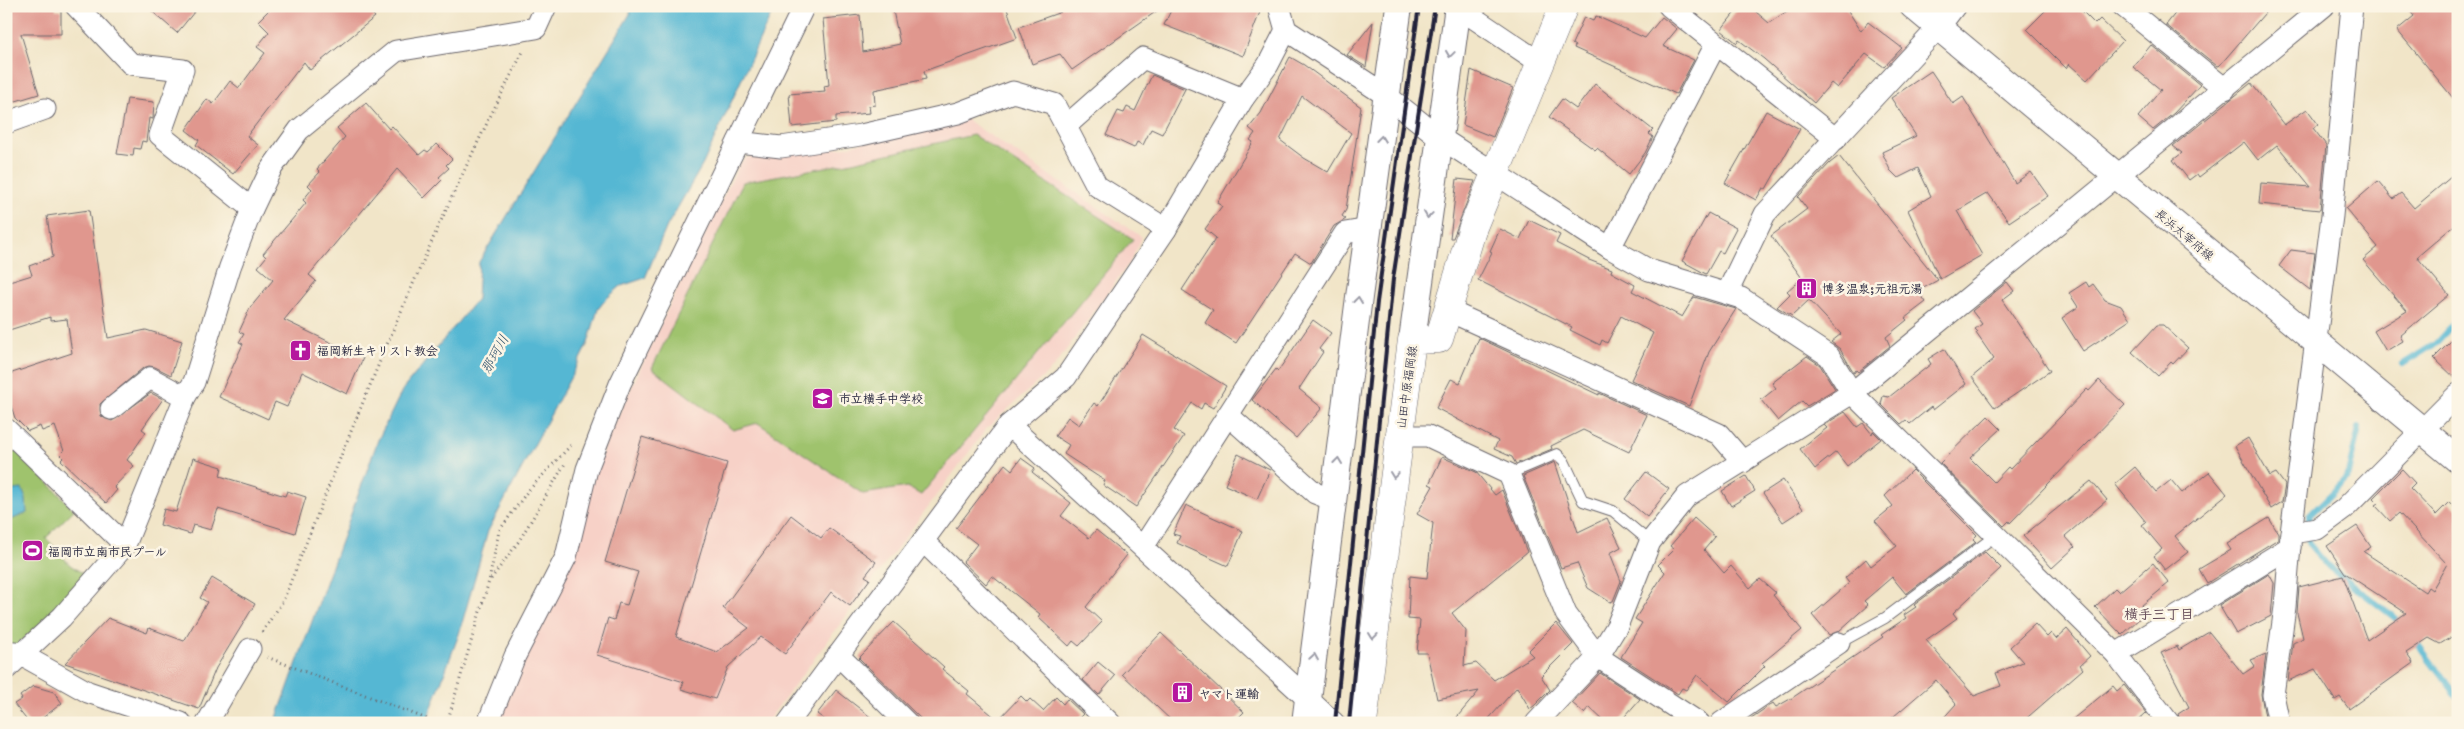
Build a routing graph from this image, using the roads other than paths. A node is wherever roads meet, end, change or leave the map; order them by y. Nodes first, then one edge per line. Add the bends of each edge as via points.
1 (76, 6) edge
2 (546, 6) edge
3 (804, 6) edge
4 (1279, 6) edge
5 (1399, 6) edge
6 (1564, 6) edge
7 (1669, 6) edge
8 (1914, 6) edge
9 (1956, 6) edge
10 (2123, 6) edge
11 (2324, 6) edge
12 (2352, 6) edge
13 (1457, 7) edge
14 (1938, 27) junction
15 (1286, 30) junction
16 (1716, 44) junction
17 (1539, 62) junction
18 (2225, 89) junction
19 (1387, 96) junction
20 (1243, 99) junction
21 (45, 109) dead end
22 (6, 123) edge
23 (1066, 126) junction
24 (1439, 137) junction
25 (1836, 139) junction
26 (738, 142) junction
27 (1493, 173) junction
28 (2117, 176) junction
29 (252, 209) junction
30 (1369, 228) junction
31 (1166, 230) junction
32 (1610, 248) junction
33 (1727, 293) junction
34 (1447, 310) junction
35 (1412, 340) junction
36 (2317, 344) junction
37 (1852, 393) junction
38 (2458, 394) edge
39 (185, 397) junction
40 (111, 409) dead end
41 (1230, 416) junction
42 (1009, 425) junction
43 (6, 429) edge
44 (2422, 431) junction
45 (1399, 436) junction
46 (2458, 460) edge
47 (1743, 462) junction
48 (1509, 474) junction
49 (1333, 500) junction
50 (2299, 535) junction
51 (1995, 536) junction
52 (923, 541) junction
53 (1650, 542) junction
54 (125, 545) junction
55 (1143, 547) junction
56 (1839, 643) joint
57 (250, 649) road end
58 (2116, 654) junction
59 (838, 655) junction
60 (1598, 657) junction
61 (12, 659) edge
62 (1305, 716) edge
63 (181, 723) edge
64 (207, 723) edge
65 (488, 723) edge
66 (788, 723) edge
67 (907, 723) edge
68 (1110, 723) edge
69 (1334, 723) edge
70 (1363, 723) edge
71 (1536, 723) edge
72 (1699, 723) edge
73 (1721, 723) edge
74 (2169, 723) edge
75 (2279, 723) edge

1 - 29 street via 131,64 183,70 160,135
2 - 29 street via 536,28 396,51 299,130 271,169
3 - 26 street
4 - 15 street
5 - 19 street
6 - 17 main road, 山田中原福岡線
7 - 16 street
8 - 14 street, 長浜太宰府線
9 - 14 street
10 - 18 street
11 - 18 street
12 - 36 street
13 - 17 street
13 -> 24 street
14 - 25 street
14 - 28 street, 長浜太宰府線
15 - 19 street
15 - 20 street via 1268,65
16 - 25 street
16 - 32 street
17 - 27 main road, 山田中原福岡線
18 - 28 street
19 - 24 street
30 -> 19 street
20 - 23 street via 1143,58
20 - 31 street
21 - 22 street
23 - 26 street via 1054,104 1013,92 958,113 861,135 781,147
23 - 31 street via 1097,186
24 - 27 street
24 -> 35 street
25 - 33 street via 1765,214
26 - 65 street via 620,384 588,469 566,556 508,673
27 - 32 street
27 - 34 main road, 山田中原福岡線
28 - 36 street, 長浜太宰府線
28 - 37 street
29 - 39 street via 194,382
30 - 41 street via 1346,233
49 -> 30 street
31 - 42 street via 1066,377
32 - 33 street via 1649,270
33 - 37 street via 1741,298 1829,356
34 - 35 main road, 山田中原福岡線 via 1439,339
34 - 47 street via 1719,434
35 - 45 main road, 山田中原福岡線
36 - 44 street, 長浜太宰府線
36 - 50 street
37 - 47 street
37 - 51 street
38 - 44 street
39 - 40 street via 150,378
39 - 54 street
41 - 49 street via 1315,494
41 - 55 street
42 - 52 street
42 - 55 street
43 - 54 street
44 - 46 street, 長浜太宰府線
44 - 50 street via 2344,510
45 - 48 street via 1428,436
45 -> 70 main road, 山田中原福岡線
47 - 53 street via 1687,496
48 - 53 lane via 1557,454 1583,501 1613,511
48 - 60 street via 1566,614
62 -> 49 street
50 - 58 street
50 - 75 street via 2273,696
51 - 56 lane via 1885,618
51 - 58 street
52 - 59 street
52 - 68 street
53 - 60 street via 1617,626
54 - 61 street via 62,617
55 - 62 street
56 - 73 street
57 - 64 street
58 - 74 street
59 - 66 street
59 - 67 street
60 - 71 street
60 - 72 street
61 - 63 street via 88,692
62 - 69 street

